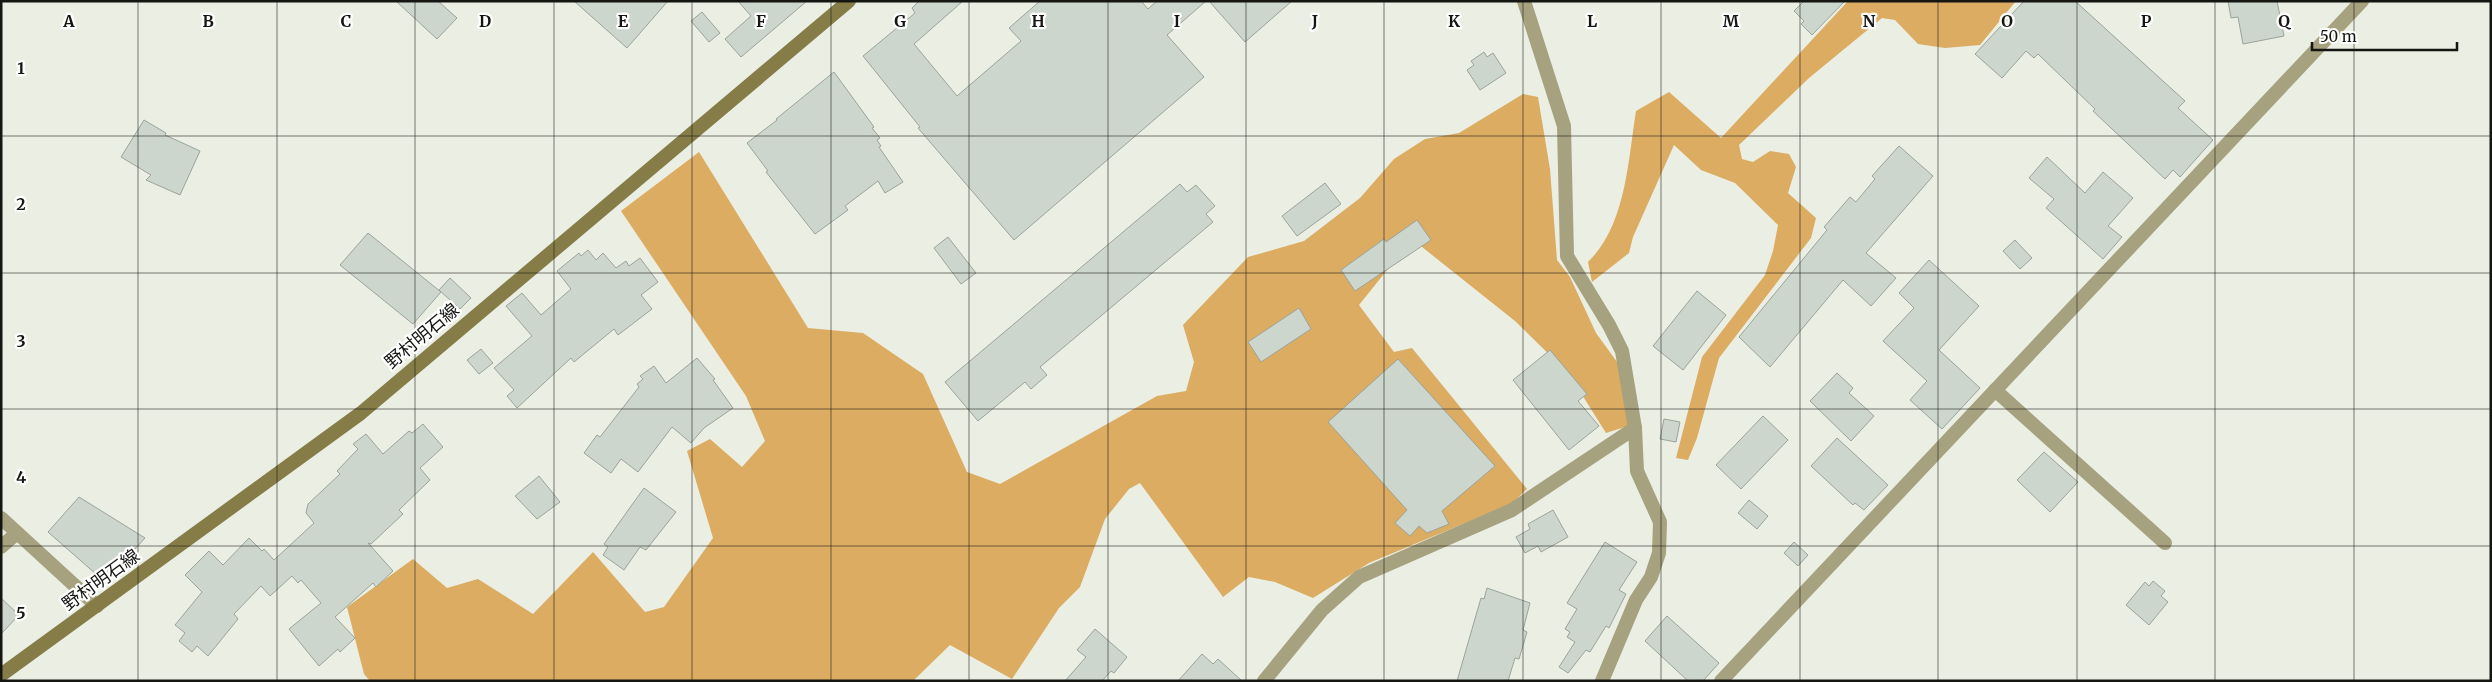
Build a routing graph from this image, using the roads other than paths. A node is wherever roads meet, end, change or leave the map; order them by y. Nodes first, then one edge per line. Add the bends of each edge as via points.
1 (849, 1) edge
2 (1524, 1) edge
3 (2362, 1) edge
4 (1995, 390) junction
5 (1635, 428) junction
6 (1, 518) edge
7 (17, 533) junction
8 (2165, 543) dead end
9 (1, 547) edge
10 (97, 606) junction
11 (1, 675) edge
12 (1264, 681) edge
13 (1602, 681) edge
14 (1721, 681) edge

1 - 10 main road, 野村明石線 via 361,413
2 - 5 street via 1564,126 1567,256 1610,325 1622,351
3 - 4 street
4 - 8 street
4 - 14 street
5 - 12 street via 1512,510 1359,578 1322,610
5 - 13 street via 1637,471 1660,522 1659,553
6 - 7 street
7 - 9 street
7 - 10 street
10 - 11 main road, 野村明石線

